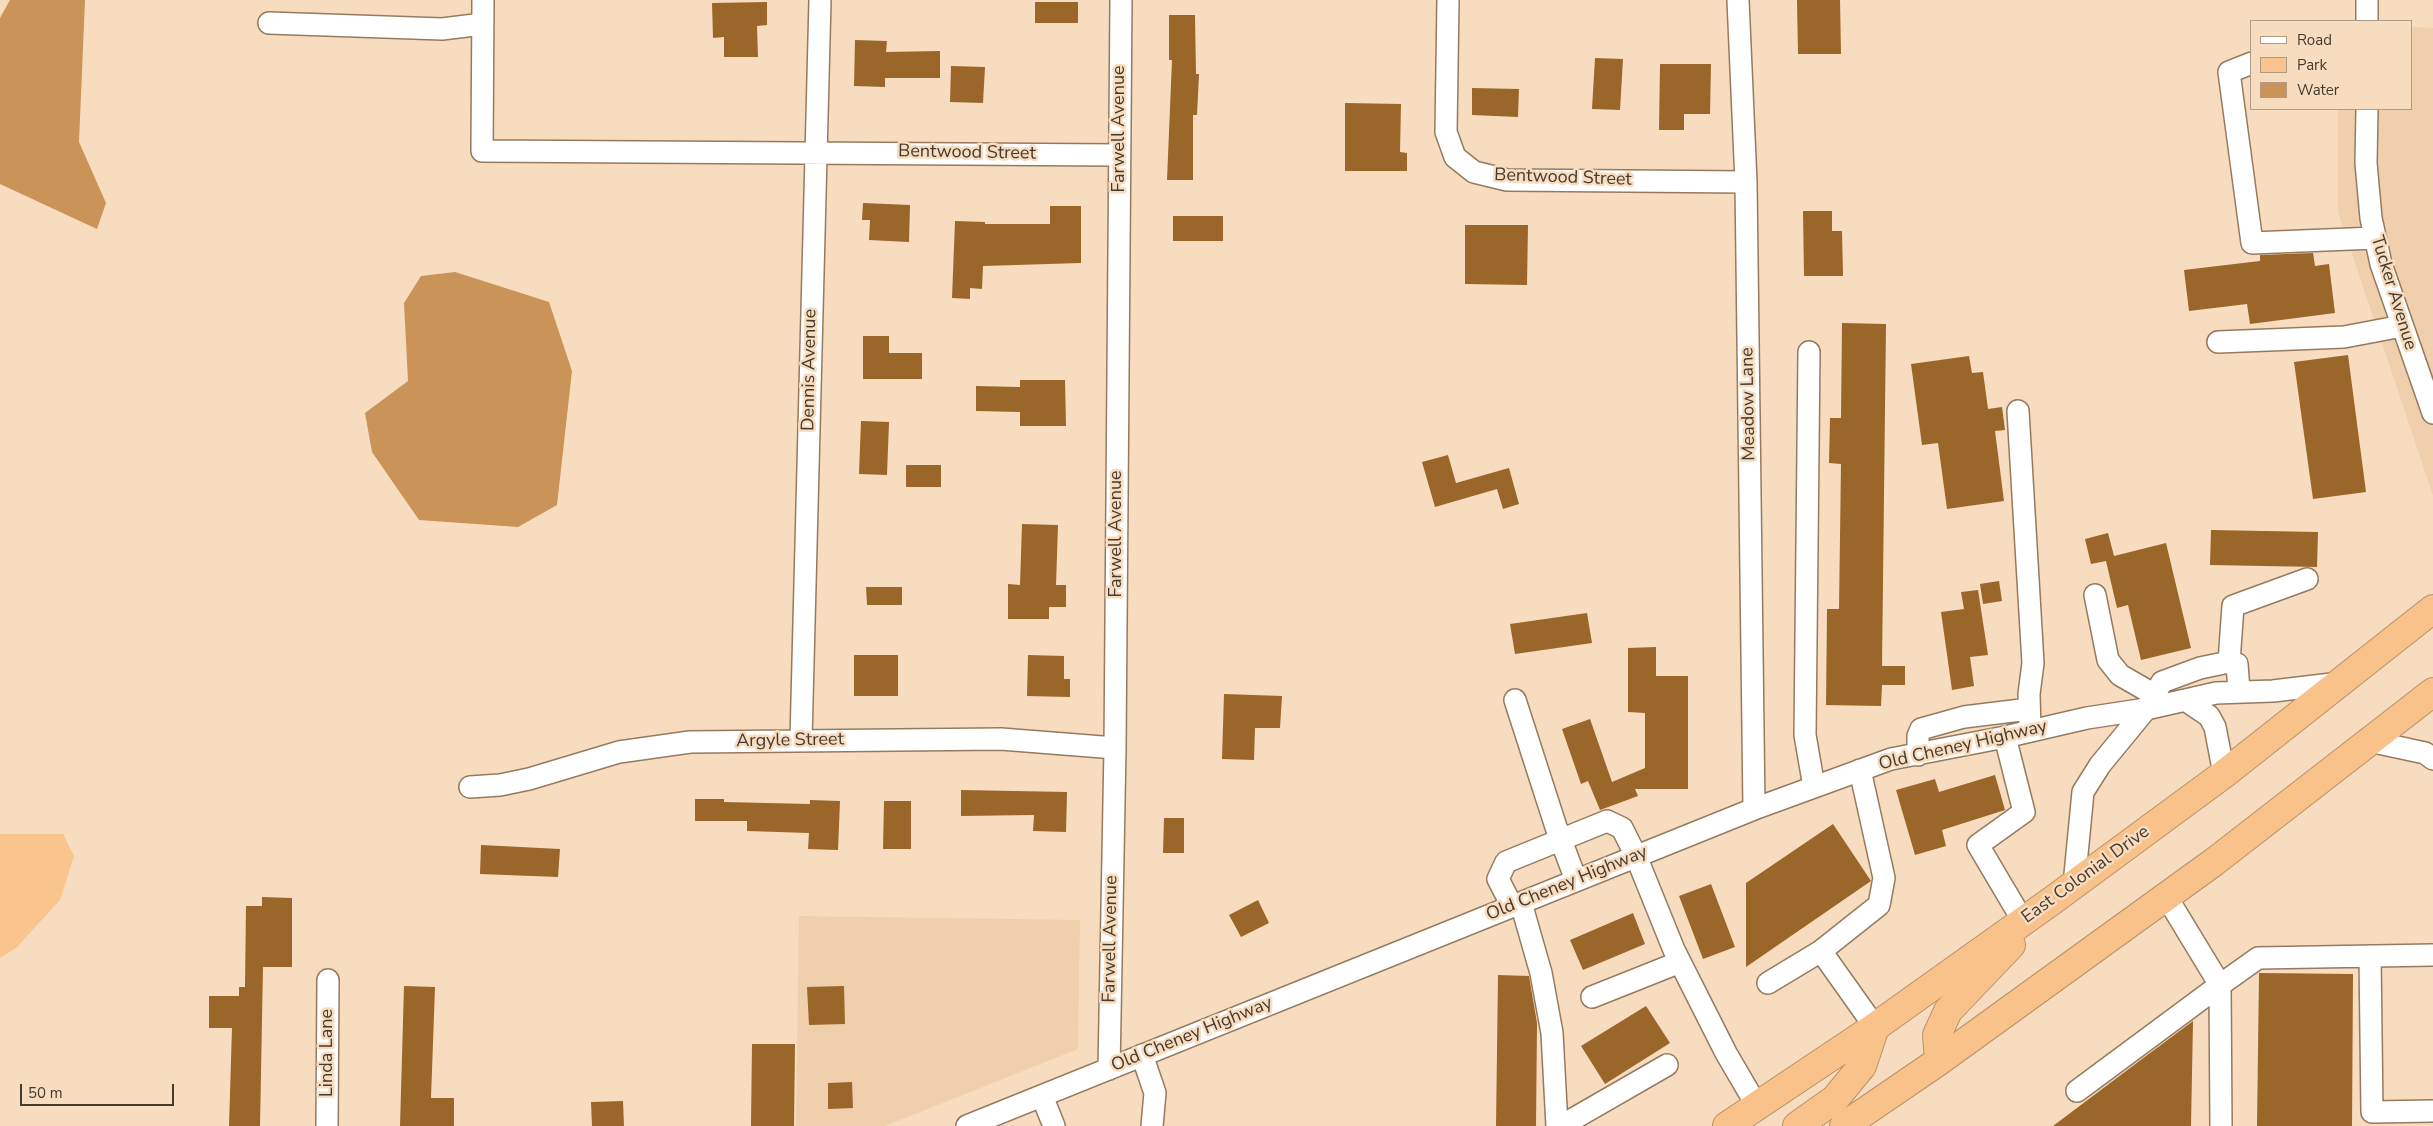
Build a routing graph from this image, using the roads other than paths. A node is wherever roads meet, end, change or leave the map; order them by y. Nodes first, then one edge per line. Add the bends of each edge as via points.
1 (483, 0) edge
2 (820, 0) edge
3 (1121, 0) edge
4 (1448, 0) edge
5 (1738, 0) edge
6 (2367, 0) edge
7 (2367, 20) edge
8 (268, 22) dead end
9 (483, 24) junction
10 (2250, 64) edge
11 (2367, 110) edge
12 (816, 152) junction
13 (1119, 155) junction
14 (1746, 182) junction
15 (2375, 238) junction
16 (2402, 326) junction
17 (2218, 342) dead end
18 (1809, 352) dead end
19 (2018, 411) dead end
20 (2433, 414) edge
21 (2308, 579) dead end
22 (2095, 595) dead end
23 (2433, 609) edge
24 (2229, 662) junction
25 (2340, 683) junction
26 (2239, 691) junction
27 (2433, 692) edge
28 (1515, 700) dead end
29 (2185, 700) junction
30 (2150, 701) junction
31 (2030, 720) junction
32 (2004, 737) junction
33 (801, 740) junction
34 (2369, 741) junction
35 (1115, 748) junction
36 (1918, 755) junction
37 (2433, 759) edge
38 (1860, 770) junction
39 (2224, 774) junction
40 (470, 787) dead end
41 (1814, 787) junction
42 (1754, 808) junction
43 (1561, 839) junction
44 (1636, 856) junction
45 (1576, 880) junction
46 (2063, 892) junction
47 (2166, 896) junction
48 (1517, 904) junction
49 (2023, 921) junction
50 (1821, 951) junction
51 (2433, 955) edge
52 (2370, 956) junction
53 (1680, 962) junction
54 (328, 980) dead end
55 (1768, 983) dead end
56 (2220, 985) junction
57 (1592, 996) dead end
58 (1875, 1027) junction
59 (1142, 1055) junction
60 (1939, 1061) junction
61 (1667, 1065) dead end
62 (1109, 1069) junction
63 (2077, 1090) dead end
64 (1042, 1096) junction
65 (1757, 1106) junction
66 (2433, 1111) edge
67 (2372, 1119) edge
68 (327, 1126) edge
69 (968, 1126) edge
70 (1054, 1126) edge
71 (1152, 1126) edge
72 (1557, 1126) edge
73 (1561, 1126) edge
74 (1727, 1126) edge
75 (1797, 1126) edge
76 (1844, 1126) edge
77 (2221, 1126) edge

1 - 9 street
2 - 12 street, Dennis Avenue
3 - 13 street, Farwell Avenue
4 - 14 street, Bentwood Street via 1446,132 1455,157 1474,172 1507,180
5 - 14 street, Meadow Lane
6 - 7 street
8 - 9 street via 442,29
9 - 12 street, Bentwood Street via 482,151
10 - 15 street via 2229,72 2252,243
11 - 15 street, Tucker Avenue via 2366,164
12 - 13 street, Bentwood Street
12 - 33 street, Dennis Avenue
13 - 35 street, Farwell Avenue
14 - 42 street, Meadow Lane
15 - 16 street, Tucker Avenue
16 - 17 street via 2335,337
16 - 20 street, Tucker Avenue
18 - 41 street via 1805,735
19 - 31 street via 2033,663
21 - 24 street via 2233,606
22 - 30 street via 2108,660
23 - 25 highway, East Colonial Drive
24 - 26 street via 2237,664
24 - 30 street via 2200,668 2162,682
25 - 26 street, Old Cheney Highway via 2273,691
25 - 39 highway, East Colonial Drive
26 - 29 street, Old Cheney Highway
27 - 34 highway
28 - 43 street
29 - 30 street, Old Cheney Highway
29 - 39 street via 2209,716 2215,727
30 - 31 street, Old Cheney Highway
30 - 46 street via 2083,792
31 - 32 street, Old Cheney Highway
31 - 36 street via 1964,717 1921,729
32 - 36 street, Old Cheney Highway
32 - 49 street via 2024,812 1978,845
33 - 35 street, Argyle Street via 1001,739
33 - 40 street, Argyle Street via 690,742 619,752 529,779
34 - 37 street via 2425,753
34 - 47 highway
35 - 62 street, Farwell Avenue
36 - 38 street, Old Cheney Highway via 1891,759
38 - 41 street, Old Cheney Highway
38 - 50 street via 1884,878 1879,905
39 - 46 highway, East Colonial Drive
41 - 42 street, Old Cheney Highway
42 - 44 street, Old Cheney Highway
43 - 44 street via 1607,821 1622,828
43 - 45 street
43 - 48 street via 1506,862 1498,879
44 - 45 street, Old Cheney Highway
44 - 53 street
45 - 48 street, Old Cheney Highway
46 - 49 highway, East Colonial Drive
46 - 60 highway via 1948,1011 1937,1035
47 - 56 street
47 - 60 highway
48 - 59 street, Old Cheney Highway
48 - 72 street via 1541,973 1552,1034
49 - 58 highway, East Colonial Drive
50 - 55 street
50 - 58 street
51 - 52 street
52 - 56 street via 2258,958
52 - 67 street
53 - 57 street
53 - 65 street
54 - 68 street, Linda Lane
56 - 63 street
56 - 77 street
58 - 65 highway, East Colonial Drive
58 - 75 highway via 1862,1066 1835,1099
59 - 62 street, Old Cheney Highway
59 - 71 street via 1156,1093
60 - 76 highway
61 - 73 street
62 - 64 street, Old Cheney Highway
64 - 69 street, Old Cheney Highway
64 - 70 street
65 - 74 highway, East Colonial Drive
66 - 67 street

